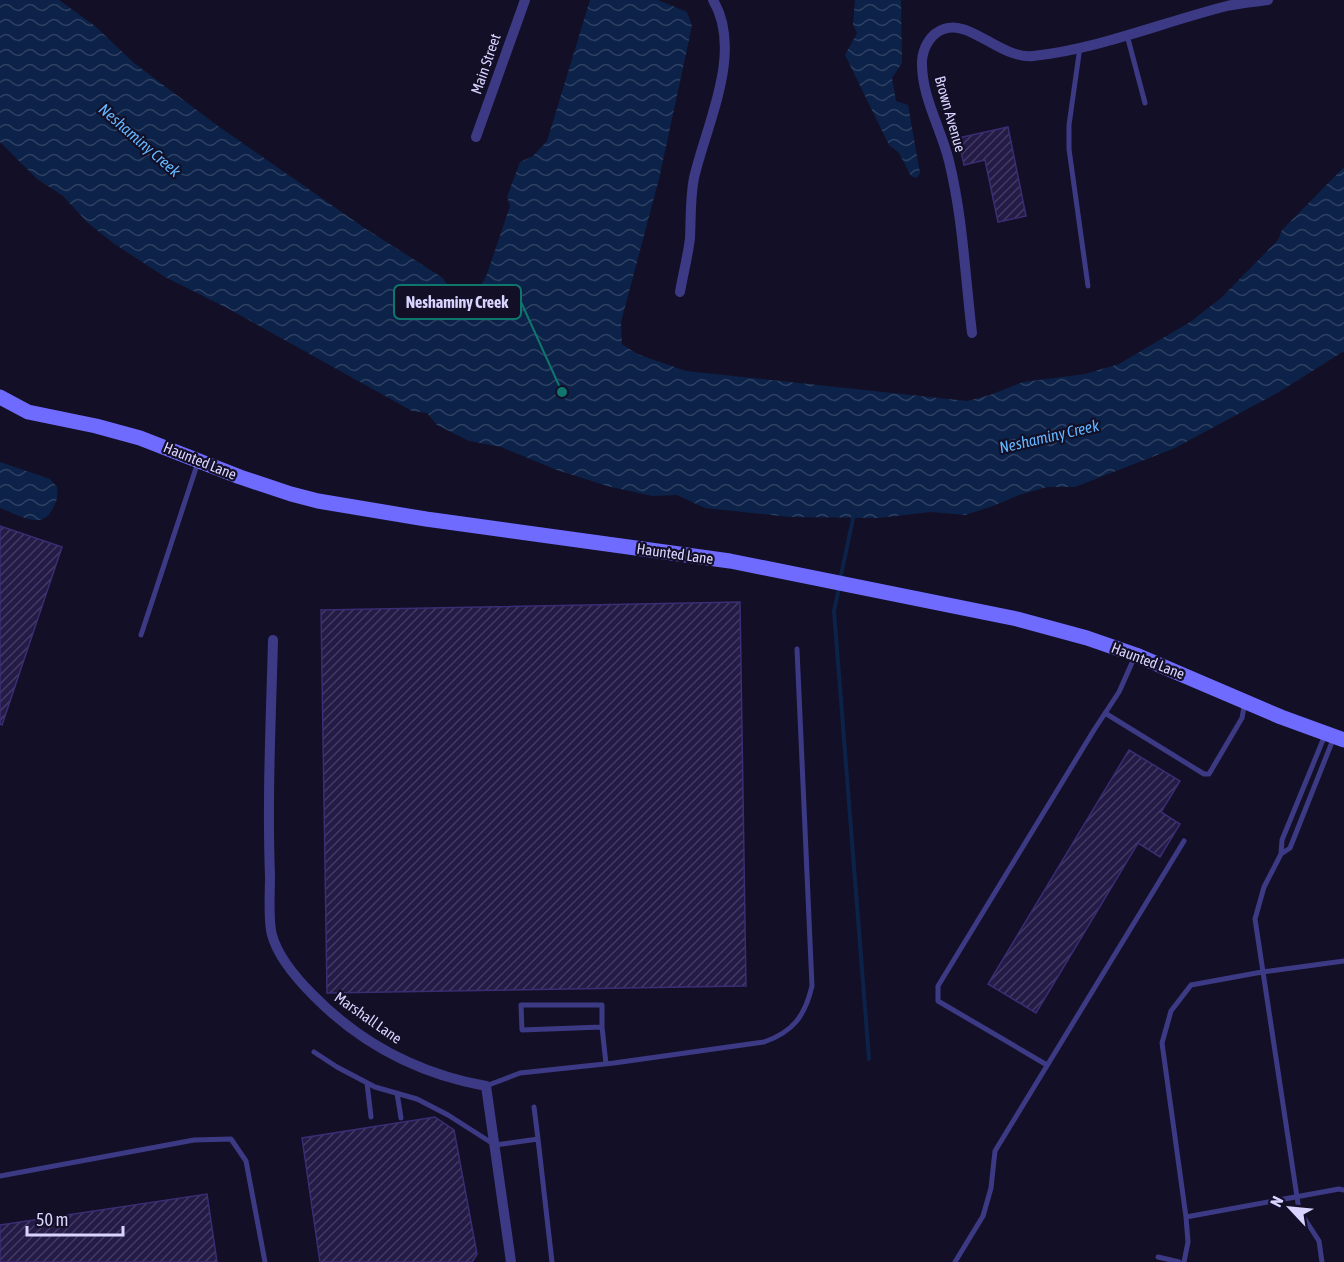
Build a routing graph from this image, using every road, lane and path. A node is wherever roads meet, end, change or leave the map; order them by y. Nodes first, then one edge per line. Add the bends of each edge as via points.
1 (525, 0) edge
2 (713, 0) edge
3 (1268, 0) edge
4 (1227, 3) edge
5 (1127, 35) junction
6 (1080, 47) junction
7 (1145, 103) dead end
8 (476, 137) dead end
9 (1088, 286) dead end
10 (680, 292) dead end
11 (972, 333) dead end
12 (0, 397) edge
13 (199, 460) junction
14 (141, 635) dead end
15 (273, 640) dead end
16 (797, 650) dead end
17 (1136, 655) junction
18 (1245, 702) junction
19 (1105, 713) junction
20 (1335, 737) edge
21 (1184, 841) dead end
22 (1281, 854) junction
23 (1344, 962) edge
24 (1262, 972) junction
25 (602, 1028) junction
26 (314, 1052) dead end
27 (606, 1064) junction
28 (1047, 1065) junction
29 (367, 1083) junction
30 (486, 1086) junction
31 (397, 1093) junction
32 (534, 1107) dead end
33 (371, 1117) dead end
34 (401, 1118) dead end
35 (538, 1139) junction
36 (495, 1145) junction
37 (0, 1176) edge
38 (1344, 1190) edge
39 (1297, 1197) junction
40 (1186, 1217) junction
41 (1158, 1257) dead end
42 (265, 1262) edge
43 (511, 1262) edge
44 (552, 1262) edge
45 (955, 1262) edge
46 (1179, 1262) edge
47 (1184, 1262) edge
48 (1322, 1262) edge

1 - 8 street, Main Street
2 - 10 street via 724,33 723,71 694,179
3 - 4 street, Brown Avenue
4 - 5 street, Brown Avenue
5 - 6 street, Brown Avenue
5 - 7 lane
6 - 9 lane via 1069,149
6 - 11 street, Brown Avenue via 1016,55 950,27 934,34 923,52 926,94 949,161 959,211
12 - 13 street, Haunted Lane via 28,412 140,438
13 - 14 lane
13 - 17 street, Haunted Lane via 318,501 406,517 730,561 1017,619
15 - 30 street, Marshall Lane via 269,858 272,935 292,974 334,1016 377,1046 416,1066
16 - 27 lane via 812,986 809,998 790,1030 764,1042
17 - 18 street, Haunted Lane
17 - 19 lane
18 - 19 lane via 1242,718 1209,774
18 - 20 street, Haunted Lane
19 - 28 lane via 938,986 938,1001
20 - 22 lane via 1282,840
20 - 22 lane via 1290,848
21 - 28 lane
22 - 24 lane via 1264,887 1255,919
23 - 24 lane
24 - 39 lane
24 - 40 lane via 1191,985 1171,1011 1162,1043
25 - 25 lane via 522,1030 521,1005 602,1005
25 - 27 lane
26 - 29 lane
27 - 30 lane via 520,1073
28 - 45 lane via 995,1151 983,1215
29 - 31 lane
29 - 33 lane
30 - 36 street
31 - 34 lane
31 - 36 lane via 448,1115
32 - 35 lane
35 - 36 lane
35 - 44 lane
36 - 43 street
37 - 42 lane via 194,1140 231,1139 246,1161
38 - 39 lane
39 - 40 lane
39 - 48 lane via 1299,1210 1319,1241
40 - 47 lane via 1188,1242
41 - 46 lane

